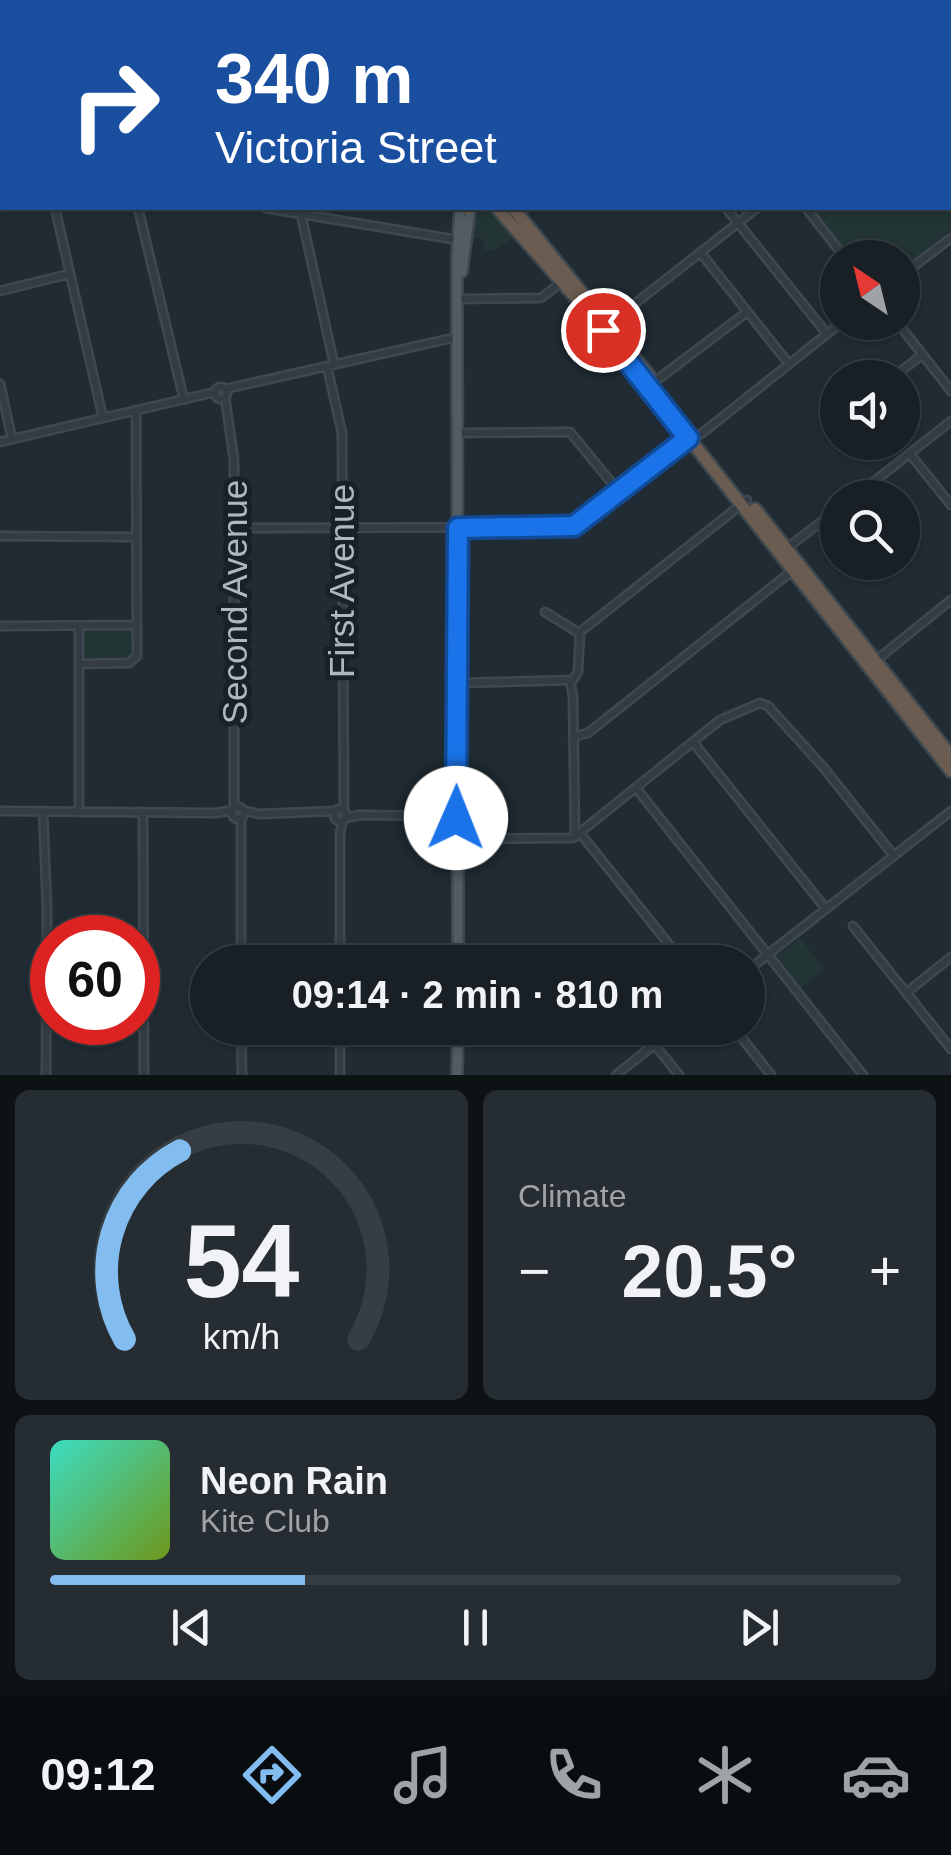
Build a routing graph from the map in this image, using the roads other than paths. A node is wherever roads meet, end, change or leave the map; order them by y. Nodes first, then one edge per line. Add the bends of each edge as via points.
1 (55, 210) edge
2 (138, 210) edge
3 (278, 210) edge
4 (460, 210) edge
5 (470, 210) edge
6 (728, 210) edge
7 (754, 210) edge
8 (808, 210) edge
9 (516, 212) edge
10 (301, 214) junction
11 (738, 222) junction
12 (951, 238) edge
13 (458, 240) junction
14 (831, 240) edge
15 (700, 252) junction
16 (920, 261) edge
17 (69, 274) junction
18 (563, 281) junction
19 (0, 291) edge
20 (458, 296) junction
21 (747, 311) junction
22 (820, 325) edge
23 (606, 327) junction
24 (457, 337) junction
25 (820, 340) edge
26 (911, 340) edge
27 (922, 355) junction
28 (915, 360) edge
29 (789, 364) junction
30 (330, 365) junction
31 (0, 384) edge
32 (651, 385) junction
33 (951, 391) edge
34 (221, 395) junction
35 (184, 400) junction
36 (136, 410) junction
37 (102, 418) junction
38 (951, 422) edge
39 (457, 433) junction
40 (693, 437) junction
41 (12, 439) junction
42 (0, 442) edge
43 (920, 446) edge
44 (902, 460) edge
45 (915, 460) edge
46 (876, 480) edge
47 (619, 492) junction
48 (744, 502) junction
49 (951, 504) edge
50 (820, 522) edge
51 (234, 528) junction
52 (342, 528) junction
53 (458, 528) junction
54 (0, 536) edge
55 (136, 536) junction
56 (786, 548) junction
57 (793, 570) junction
58 (951, 600) edge
59 (544, 612) dead end
60 (137, 625) junction
61 (0, 626) edge
62 (79, 626) junction
63 (579, 633) junction
64 (79, 664) junction
65 (872, 664) junction
66 (570, 681) junction
67 (457, 683) junction
68 (573, 737) junction
69 (693, 742) junction
70 (951, 756) edge
71 (951, 771) edge
72 (636, 788) junction
73 (951, 810) edge
74 (0, 811) edge
75 (43, 812) junction
76 (79, 812) junction
77 (144, 812) junction
78 (238, 813) junction
79 (340, 815) junction
80 (456, 816) junction
81 (578, 835) junction
82 (457, 839) junction
83 (894, 856) junction
84 (826, 908) junction
85 (853, 926) dead end
86 (241, 945) edge
87 (340, 945) edge
88 (458, 945) edge
89 (669, 945) edge
90 (768, 954) junction
91 (765, 956) edge
92 (951, 957) edge
93 (906, 993) junction
94 (241, 1045) edge
95 (340, 1045) edge
96 (458, 1045) edge
97 (653, 1045) edge
98 (655, 1045) edge
99 (747, 1045) edge
100 (951, 1049) edge
101 (46, 1075) edge
102 (144, 1075) edge
103 (242, 1075) edge
104 (340, 1075) edge
105 (458, 1075) edge
106 (616, 1075) edge
107 (678, 1075) edge
108 (771, 1075) edge
109 (863, 1075) edge

1 - 17 street
2 - 35 street
3 - 10 street
4 - 13 main road
5 - 20 main road
6 - 11 street
7 - 11 street
8 - 14 street
9 - 18 highway
9 - 23 highway
10 - 13 street
10 - 30 street, First Avenue
11 - 15 street
11 - 22 street
12 - 16 street
13 - 20 main road
15 - 21 street
15 - 23 street
17 - 19 street
17 - 37 street
18 - 20 street via 541,298
18 - 23 highway
20 - 24 main road
21 - 29 street
21 - 32 street
23 - 32 highway
24 - 30 street
24 - 39 main road
25 - 29 street
26 - 27 street
27 - 28 street
27 - 33 street
29 - 40 street
30 - 34 street
30 - 52 street, First Avenue via 342,428
31 - 41 street
32 - 40 highway
34 - 35 street
34 - 51 street, Second Avenue via 233,442
35 - 36 street
36 - 37 street
36 - 55 street
37 - 41 street
38 - 43 street
39 - 47 street via 570,432
39 - 53 main road
40 - 47 street
40 - 48 highway
41 - 42 street
44 - 46 street
45 - 49 street
47 - 53 street via 574,526
48 - 56 highway
48 - 57 highway
48 - 63 street
50 - 56 street
51 - 52 street
51 - 78 street, Second Avenue
52 - 53 street
52 - 79 street, First Avenue
53 - 67 main road
54 - 55 street
55 - 60 street
56 - 65 highway
57 - 65 highway
57 - 68 street via 588,733
58 - 65 street
59 - 63 street
60 - 62 street
60 - 64 street via 132,662
61 - 62 street
62 - 64 street
63 - 66 street via 578,672
64 - 76 street
65 - 70 highway
65 - 71 highway
66 - 67 street
66 - 68 street
67 - 80 main road
68 - 81 street
69 - 72 street
69 - 83 street via 726,716 765,704
69 - 84 street
72 - 81 street
72 - 90 street
73 - 83 street
74 - 75 street
75 - 76 street
75 - 101 street
76 - 77 street
77 - 78 street
77 - 102 street
78 - 79 street
78 - 86 street, Second Avenue
79 - 80 street
79 - 87 street, First Avenue
80 - 82 main road
81 - 82 street
81 - 89 street
82 - 88 main road
83 - 84 street
84 - 90 street
85 - 93 street
90 - 91 street
90 - 109 street
92 - 93 street
93 - 100 street
94 - 103 street
95 - 104 street
96 - 105 main road
97 - 106 street
98 - 107 street
99 - 108 street

